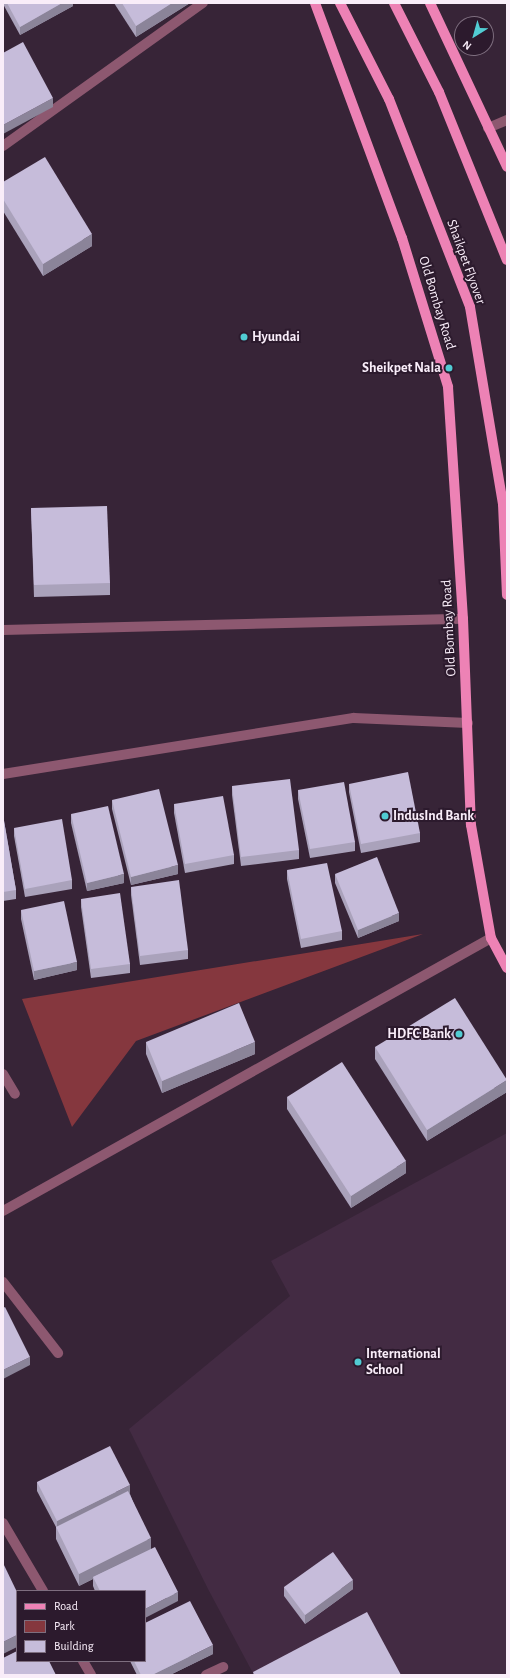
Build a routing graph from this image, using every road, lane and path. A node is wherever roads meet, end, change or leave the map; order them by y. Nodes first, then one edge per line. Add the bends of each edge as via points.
1 (203, 3) edge
2 (315, 3) edge
3 (340, 3) edge
4 (394, 3) edge
5 (430, 3) edge
6 (507, 120) edge
7 (488, 128) junction
8 (3, 146) edge
9 (502, 148) edge
10 (507, 167) edge
11 (507, 260) edge
12 (507, 595) edge
13 (463, 619) junction
14 (3, 630) edge
15 (468, 723) junction
16 (3, 774) edge
17 (491, 938) junction
18 (507, 968) edge
19 (3, 1074) edge
20 (15, 1094) dead end
21 (3, 1211) edge
22 (3, 1282) edge
23 (58, 1353) dead end
24 (3, 1523) edge
25 (42, 1590) edge
26 (84, 1662) edge
27 (223, 1667) dead end
28 (91, 1675) edge
29 (206, 1675) edge

1 - 8 street
2 - 13 main road, Old Bombay Road via 402,238 448,387
3 - 12 main road, Shaikpet Flyover via 389,99 470,307 503,504
4 - 11 main road via 439,92
5 - 7 main road
6 - 7 street
7 - 9 main road
9 - 10 main road
13 - 14 street
13 - 15 main road, Old Bombay Road
15 - 16 street via 354,718
15 - 17 main road, Old Bombay Road via 471,825
17 - 18 main road, Old Bombay Road
17 - 21 street
19 - 20 street
22 - 23 street
24 - 25 street
26 - 28 street
27 - 29 street

